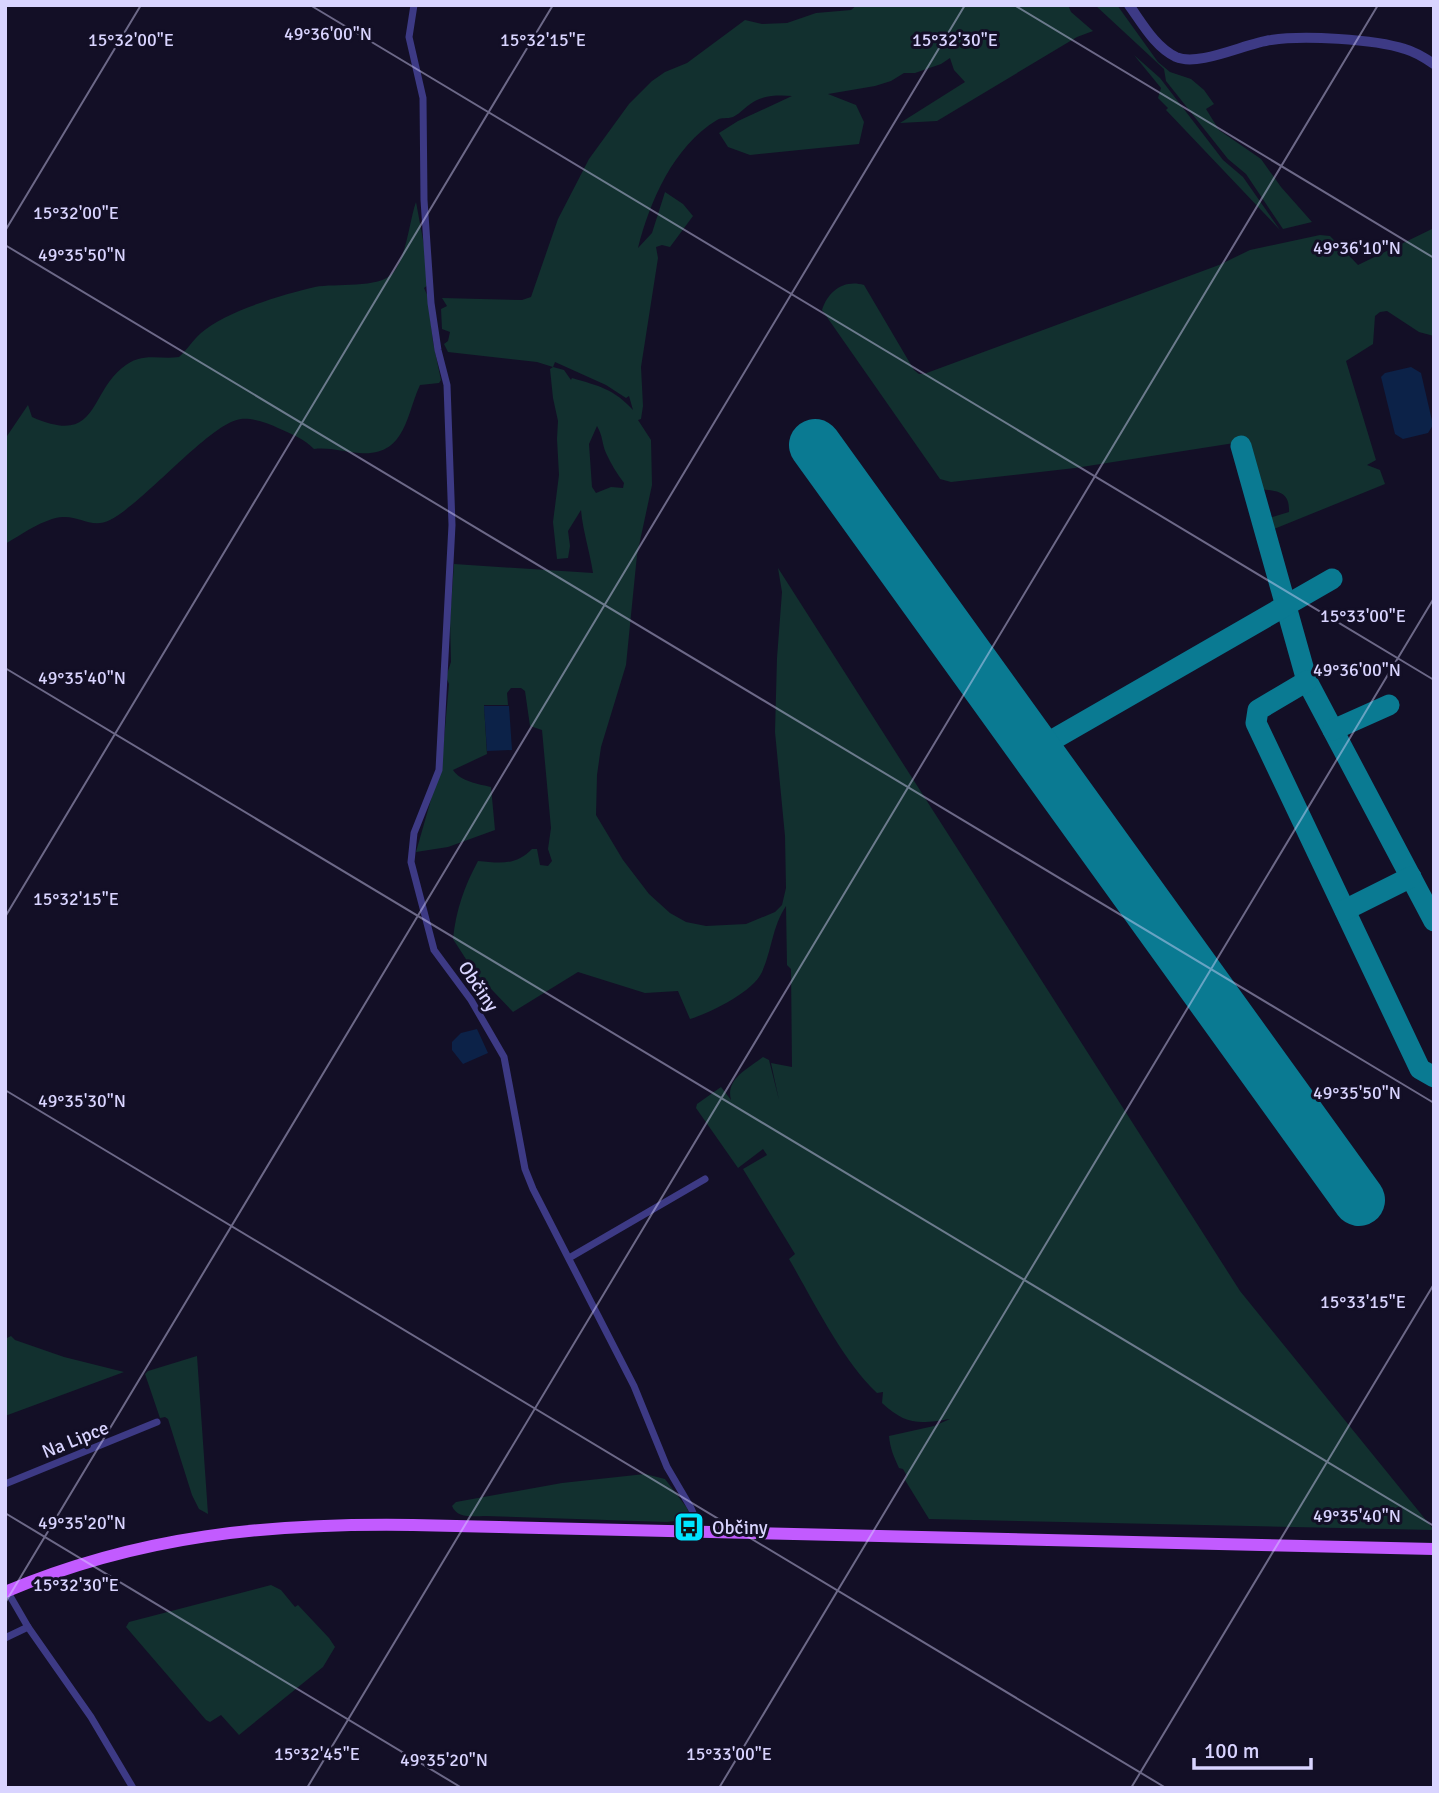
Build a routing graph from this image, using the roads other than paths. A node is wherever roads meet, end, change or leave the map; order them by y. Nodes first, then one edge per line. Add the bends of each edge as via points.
1 (414, 5) edge
2 (1129, 5) edge
3 (1434, 64) edge
4 (705, 1179) dead end
5 (569, 1258) junction
6 (157, 1422) dead end
7 (5, 1484) edge
8 (701, 1532) junction
9 (1434, 1549) edge
10 (6, 1591) edge
11 (27, 1627) junction
12 (5, 1638) edge
13 (133, 1788) edge

1 - 5 street, Občiny via 410,37 423,98 429,280 447,385 452,526 439,770 414,833 414,881 434,950 471,1000 504,1057 525,1169
2 - 3 street via 1159,45 1185,59 1271,40 1328,38 1397,47
4 - 5 street
5 - 8 street, Občiny
6 - 7 street, Na Lipce
8 - 9 main road
8 - 10 main road via 360,1524 267,1527 138,1548
10 - 11 street
11 - 12 street
11 - 13 street via 91,1717

